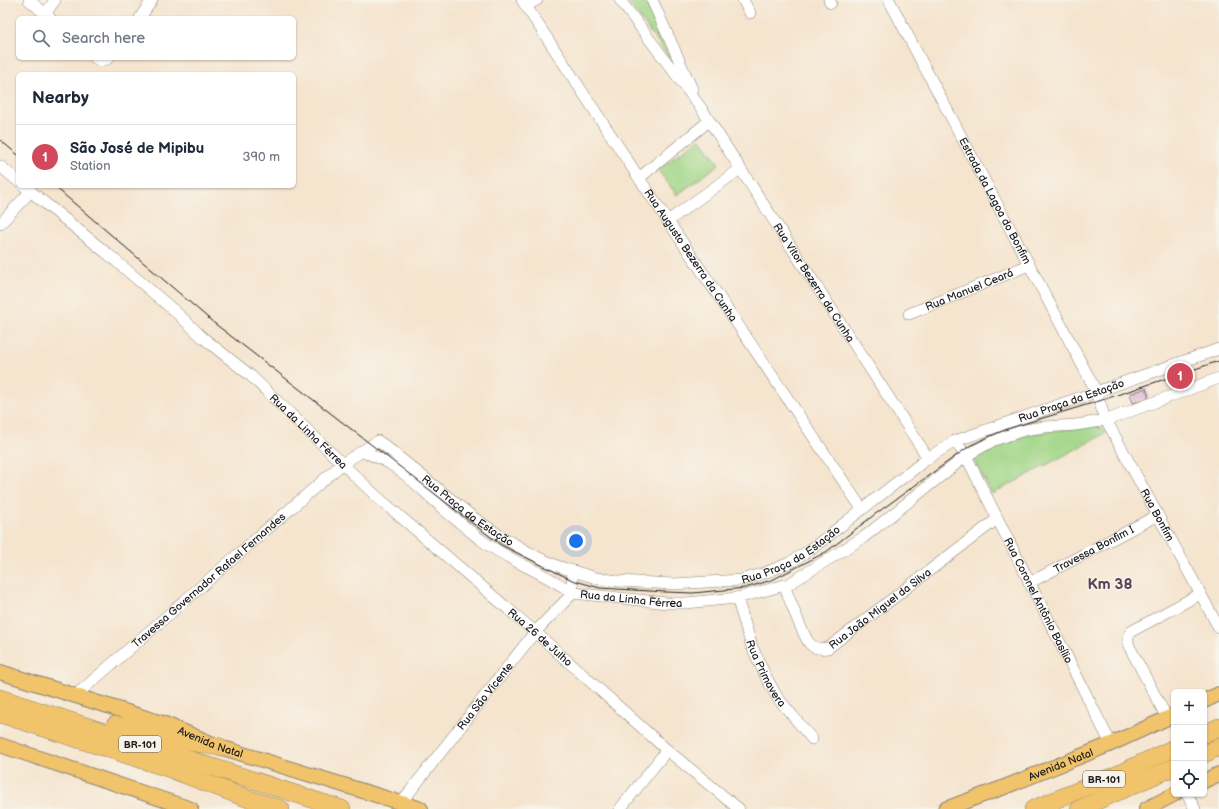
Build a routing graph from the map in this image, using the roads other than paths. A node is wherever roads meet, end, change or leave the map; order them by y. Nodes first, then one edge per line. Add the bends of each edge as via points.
1 (29, 0) edge
2 (54, 0) edge
3 (152, 0) edge
4 (537, 0) edge
5 (620, 0) edge
6 (652, 0) edge
7 (743, 0) edge
8 (889, 0) edge
9 (524, 3) edge
10 (750, 13) dead end
11 (47, 16) edge
12 (141, 16) edge
13 (701, 108) junction
14 (709, 121) junction
15 (0, 166) edge
16 (740, 169) junction
17 (639, 178) junction
18 (16, 179) edge
19 (27, 189) edge
20 (668, 221) junction
21 (0, 224) edge
22 (1029, 265) junction
23 (909, 314) dead end
24 (1219, 349) edge
25 (1219, 378) edge
26 (1097, 396) junction
27 (1107, 420) junction
28 (955, 441) junction
29 (362, 452) junction
30 (966, 456) junction
31 (928, 458) junction
32 (342, 464) junction
33 (862, 509) junction
34 (1158, 515) junction
35 (997, 519) junction
36 (573, 572) junction
37 (1029, 584) junction
38 (787, 585) junction
39 (573, 593) junction
40 (1200, 594) junction
41 (738, 598) junction
42 (1219, 628) edge
43 (535, 632) junction
44 (0, 672) edge
45 (1219, 694) edge
46 (75, 696) junction
47 (0, 698) edge
48 (1207, 700) edge
49 (0, 714) edge
50 (50, 715) junction
51 (1171, 717) edge
52 (1219, 727) edge
53 (1207, 733) edge
54 (812, 739) dead end
55 (1111, 744) junction
56 (0, 745) edge
57 (220, 747) junction
58 (1219, 747) edge
59 (1171, 749) edge
60 (668, 750) junction
61 (1207, 753) edge
62 (1171, 768) edge
63 (1219, 774) edge
64 (1207, 780) edge
65 (1171, 796) edge
66 (1189, 797) edge
67 (246, 798) junction
68 (400, 803) junction
69 (191, 809) edge
70 (268, 809) edge
71 (281, 809) edge
72 (342, 809) edge
73 (421, 809) edge
74 (620, 809) edge
75 (739, 809) edge
76 (945, 809) edge
77 (1034, 809) edge
78 (1079, 809) edge
79 (1147, 809) edge
80 (1196, 809) edge

1 - 11 street
2 - 11 street
3 - 12 street
4 - 9 street
5 - 13 street, Rua Vitor Bezerra da Cunha
6 - 13 street, Rua Vitor Bezerra da Cunha
7 - 10 street
8 - 22 street, Estrada da Lagoa do Bonfim
9 - 17 street, Rua Augusto Bezerra da Cunha
13 - 14 street, Rua Vitor Bezerra da Cunha
14 - 16 street, Rua Vitor Bezerra da Cunha
14 - 17 street
15 - 18 street
16 - 20 street
16 - 31 street, Rua Vitor Bezerra da Cunha
17 - 20 street, Rua Augusto Bezerra da Cunha
19 - 21 street
19 - 32 street, Rua da Linha Férrea via 251,376
20 - 33 street, Rua Augusto Bezerra da Cunha
22 - 23 street, Rua Manuel Ceará
22 - 26 street, Estrada da Lagoa do Bonfim
24 - 26 street, Rua Praça da Estação
25 - 27 street, Rua Praça da Estação
26 - 27 street, Rua Bonfim
26 - 28 street, Rua Praça da Estação
27 - 30 street, Rua Praça da Estação via 1024,430 994,440
27 - 34 street, Rua Bonfim
28 - 30 street, Rua Coronel Antônio Basílio
28 - 31 street, Rua Praça da Estação
29 - 32 street, Rua da Linha Férrea
29 - 36 street, Rua Praça da Estação via 378,441 485,526 535,556
29 - 39 street, Rua da Linha Férrea via 374,455 406,475 482,540
30 - 35 street, Rua Coronel Antônio Basílio
30 - 38 street, Rua Praça da Estação via 864,537
31 - 33 street, Rua Praça da Estação
32 - 43 street, Rua 26 de Julho
32 - 46 street, Travessa Governador Rafael Fernandes
33 - 36 street, Rua Praça da Estação via 810,550 789,563 741,580 651,583 596,578
34 - 37 street, Travessa Bonfim I
34 - 40 street, Rua Bonfim
35 - 37 street, Rua Coronel Antônio Basílio
35 - 38 street, Rua João Miguel da Silva via 828,648 821,649 807,641
36 - 39 street
37 - 55 street, Rua Coronel Antônio Basílio
38 - 41 street, Rua da Linha Férrea
39 - 41 street, Rua da Linha Férrea via 667,603
39 - 43 street, Rua São Vicente
40 - 42 street, Rua Bonfim
40 - 51 street via 1132,631 1127,640
41 - 54 street, Rua Primavera via 752,646 767,679 777,697
43 - 60 street, Rua 26 de Julho
43 - 68 street, Rua São Vicente
44 - 46 main road, Avenida Natal
45 - 48 main road
46 - 57 main road, Avenida Natal via 165,724
47 - 50 highway, BR-101
49 - 67 highway, BR-101 via 170,769
50 - 57 highway via 92,720
50 - 72 highway, BR-101
51 - 55 main road, Avenida Natal
52 - 53 highway
55 - 76 main road, Avenida Natal
56 - 69 main road
57 - 68 main road, Avenida Natal
58 - 61 highway
59 - 77 highway, BR-101
60 - 74 street
60 - 75 street, Rua 26 de Julho
62 - 78 highway, BR-101
63 - 64 main road
65 - 79 main road
66 - 80 street
67 - 70 highway
67 - 71 highway, BR-101
68 - 73 main road, Avenida Natal

